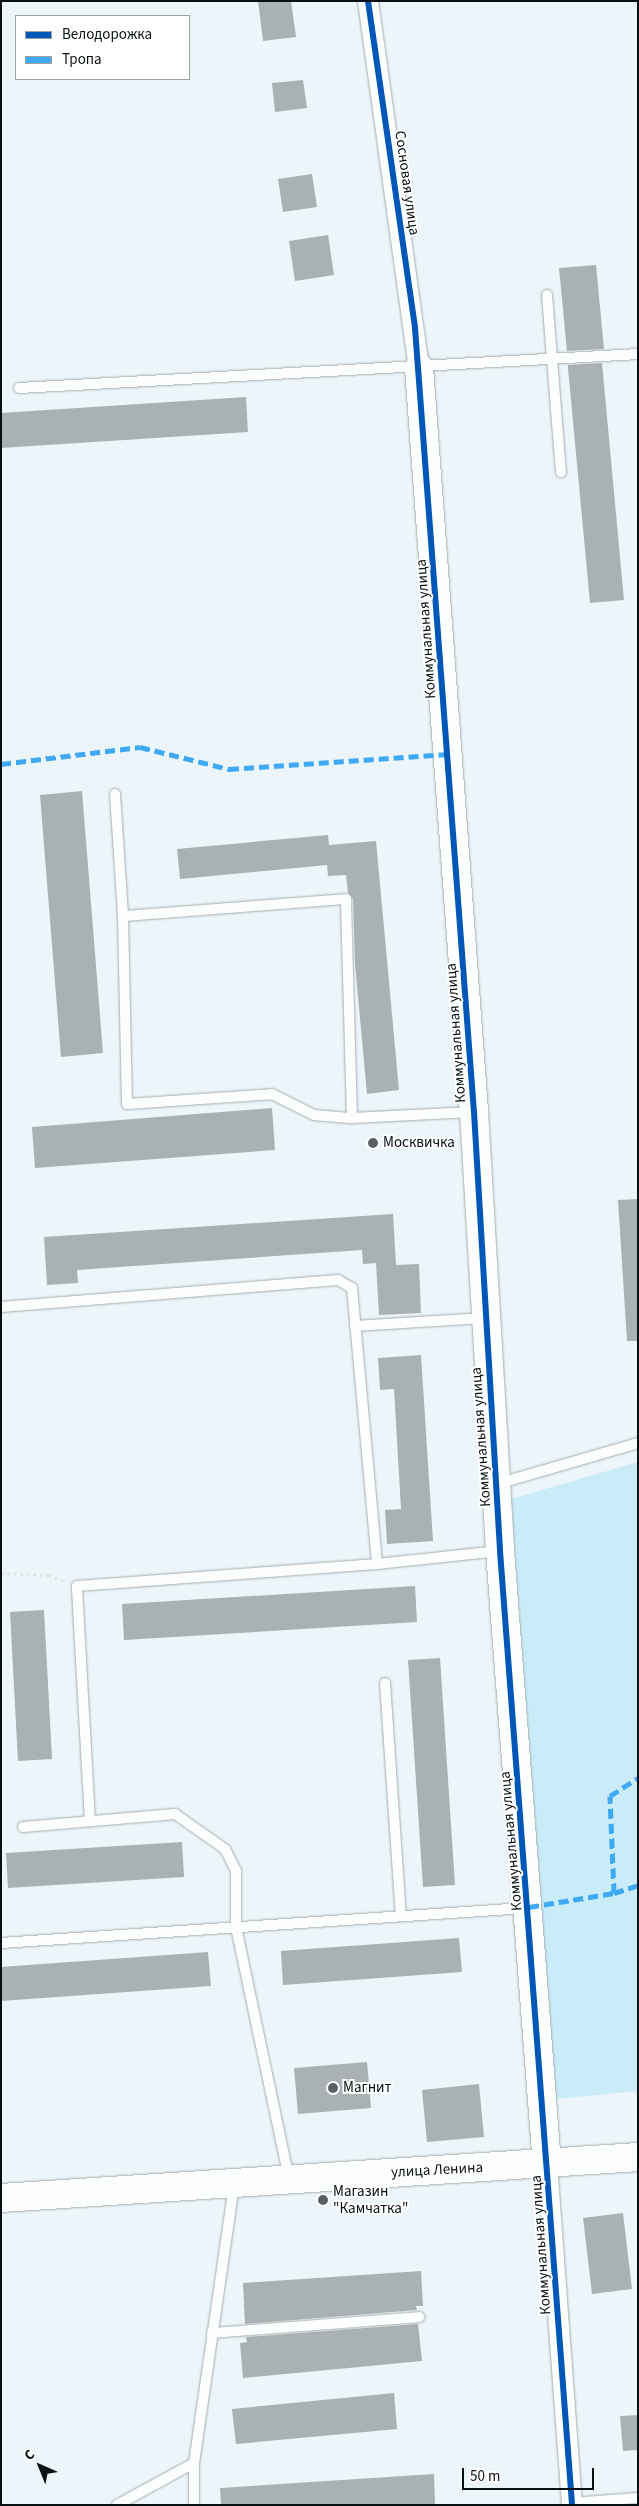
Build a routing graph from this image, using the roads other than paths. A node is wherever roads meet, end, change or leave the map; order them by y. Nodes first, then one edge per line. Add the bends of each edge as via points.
1 (368, 1) edge
2 (547, 295) dead end
3 (638, 354) edge
4 (552, 359) junction
5 (418, 368) junction
6 (19, 388) dead end
7 (561, 472) dead end
8 (115, 794) dead end
9 (124, 916) junction
10 (474, 1112) junction
11 (352, 1118) junction
12 (1, 1307) edge
13 (486, 1318) junction
14 (355, 1326) junction
15 (638, 1442) edge
16 (496, 1484) junction
17 (500, 1551) junction
18 (377, 1564) junction
19 (385, 1683) dead end
20 (90, 1821) junction
21 (23, 1827) dead end
22 (529, 1907) junction
23 (401, 1916) junction
24 (236, 1927) junction
25 (1, 1943) edge
26 (638, 2157) edge
27 (547, 2164) junction
28 (289, 2178) junction
29 (235, 2181) junction
30 (1, 2198) edge
31 (419, 2317) dead end
32 (212, 2333) junction
33 (194, 2463) junction
34 (638, 2498) edge
35 (571, 2504) edge
36 (117, 2505) edge
37 (194, 2505) edge

1 - 5 street, Сосновая улица via 416,328
2 - 4 lane
3 - 4 lane
4 - 5 lane
4 - 7 lane
5 - 6 lane
5 - 10 street, Коммунальная улица
8 - 9 lane
9 - 11 lane via 127,1104 272,1094 314,1114
9 - 11 lane via 346,899
10 - 11 lane
10 - 13 street, Коммунальная улица
12 - 14 lane via 338,1280 352,1288
13 - 14 lane
13 - 16 street, Коммунальная улица
14 - 18 lane
15 - 16 lane
16 - 17 street, Коммунальная улица
17 - 18 lane
17 - 22 street, Коммунальная улица
18 - 20 lane via 77,1586
19 - 23 lane
20 - 21 lane
20 - 24 lane via 175,1814 225,1849 236,1871
22 - 23 lane
22 - 27 street, Коммунальная улица
23 - 24 lane
24 - 25 lane
24 - 28 lane
26 - 27 street, улица Ленина
27 - 28 street, улица Ленина
27 - 35 street, Коммунальная улица
28 - 29 street, улица Ленина
29 - 30 street, улица Ленина
29 - 32 lane
31 - 32 lane
32 - 33 lane
33 - 36 lane
33 - 37 lane
34 - 35 lane

